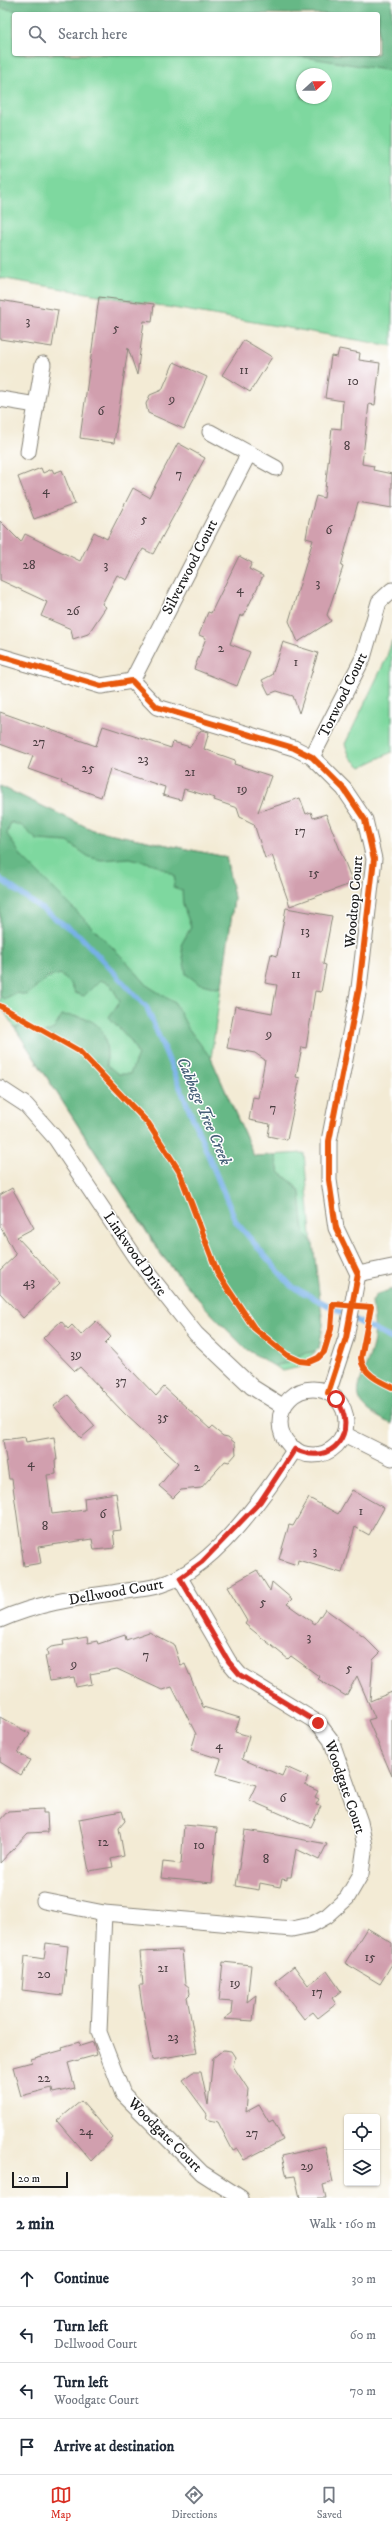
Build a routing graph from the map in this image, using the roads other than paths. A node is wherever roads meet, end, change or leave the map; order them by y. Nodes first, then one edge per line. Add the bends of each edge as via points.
1 (43, 364) dead end
2 (0, 400) edge
3 (36, 405) junction
4 (210, 432) dead end
5 (28, 452) dead end
6 (248, 453) junction
7 (276, 468) dead end
8 (392, 590) edge
9 (0, 656) edge
10 (132, 681) junction
11 (312, 757) junction
12 (0, 1088) edge
13 (392, 1267) edge
14 (358, 1274) junction
15 (328, 1393) junction
16 (284, 1407) junction
17 (344, 1434) junction
18 (295, 1449) junction
19 (392, 1458) edge
20 (180, 1578) junction
21 (0, 1620) edge
22 (44, 1901) dead end
23 (104, 1913) junction
24 (241, 2198) edge

1 - 3 street
2 - 3 street
3 - 5 street
4 - 6 street
6 - 7 street
6 - 10 street, Silverwood Court
8 - 11 street, Torwood Court via 379,602 363,658
9 - 10 street via 101,686
10 - 11 street, Woodtop Court via 157,707 294,748
11 - 14 street, Woodtop Court via 344,789 365,820 374,859 359,988 329,1141 329,1180 336,1228
12 - 16 street, Linkwood Drive via 26,1105 56,1139 135,1257 196,1334 252,1388
13 - 14 street
14 - 15 street via 346,1338
15 - 16 street via 308,1390 298,1393
15 - 17 street via 336,1399 345,1416
16 - 18 street via 281,1426 288,1443
17 - 18 street via 335,1446 323,1454 304,1454
17 - 19 street
18 - 20 street, Dellwood Court via 260,1502 202,1562
20 - 21 street, Dellwood Court via 159,1586 80,1597 23,1610
20 - 23 street, Woodgate Court via 229,1662 240,1675 318,1723 332,1740 360,1822 365,1846 361,1874 347,1898 328,1916 311,1925 292,1928
22 - 23 street, Woodgate Court
23 - 24 street, Woodgate Court via 99,2032 123,2094 202,2173

